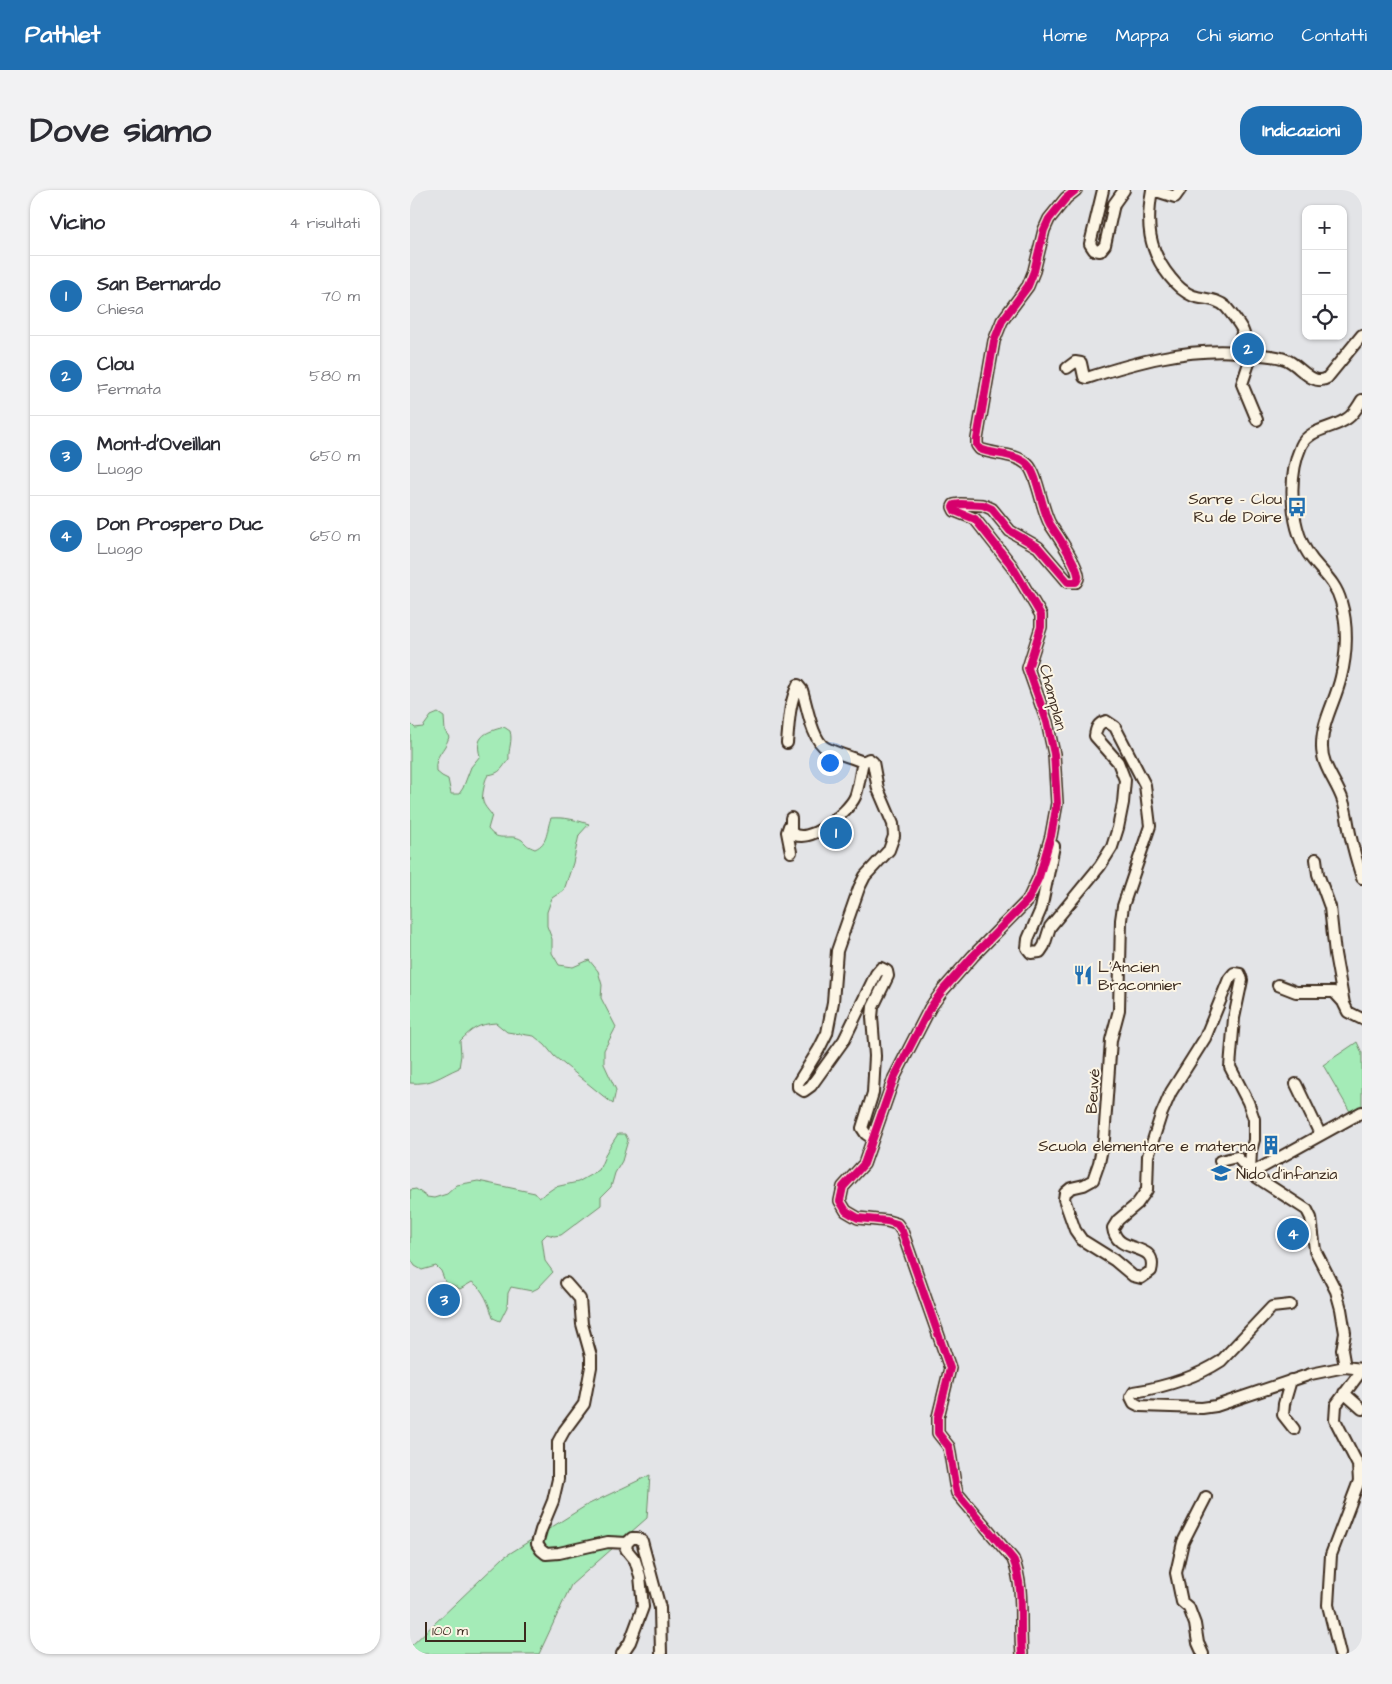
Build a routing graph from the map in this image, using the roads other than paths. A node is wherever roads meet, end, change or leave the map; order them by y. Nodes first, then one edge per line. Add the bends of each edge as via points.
1 (1076, 190) edge
2 (1103, 190) edge
3 (1124, 190) edge
4 (1153, 190) edge
5 (1180, 190) edge
6 (1242, 329) junction
7 (1362, 335) edge
8 (1252, 354) junction
9 (1068, 368) dead end
10 (1362, 400) edge
11 (1257, 420) dead end
12 (787, 743) dead end
13 (863, 762) junction
14 (1055, 812) junction
15 (791, 852) dead end
16 (1316, 859) dead end
17 (1362, 878) edge
18 (1278, 986) dead end
19 (1344, 1004) junction
20 (1362, 1019) edge
21 (1296, 1084) dead end
22 (1362, 1112) edge
23 (1320, 1134) junction
24 (872, 1138) junction
25 (1220, 1161) dead end
26 (1250, 1171) junction
27 (566, 1283) dead end
28 (1290, 1305) dead end
29 (1345, 1367) junction
30 (1362, 1369) edge
31 (1291, 1380) junction
32 (1344, 1393) junction
33 (1362, 1410) edge
34 (1294, 1429) dead end
35 (1206, 1497) dead end
36 (627, 1543) junction
37 (622, 1654) edge
38 (661, 1654) edge
39 (1022, 1654) edge
40 (1203, 1654) edge
41 (1340, 1654) edge

1 - 14 street, Champlan via 1049,218 1028,286 1002,321 994,341 977,439 980,449 1016,458 1033,472 1047,519 1074,564 1078,576 1076,582 1068,582 1038,547 1010,531 992,509 983,505 961,504 953,508 975,519 1012,566 1041,615 1041,627 1028,668 1047,722 1054,754 1057,781
2 - 3 street via 1090,244 1094,250 1100,251 1105,245 1114,204
4 - 5 street via 1175,197
4 - 6 street via 1148,211 1152,246 1159,262 1180,290 1220,302
6 - 8 street
6 - 9 street via 1238,352 1158,357 1087,378 1080,363 1075,362
7 - 8 street via 1327,378 1318,381 1288,360
8 - 11 street via 1242,384
10 - 17 street via 1349,418 1305,439 1292,487 1300,538 1311,557 1333,582 1344,613 1346,635 1341,676 1321,742 1324,763 1343,801
12 - 13 street via 789,717 798,685 819,742
13 - 15 street via 855,796 846,809 819,832 794,835 791,818 787,832
13 - 24 street via 869,759 873,762 878,789 893,824 894,836 889,850 859,888 837,951 827,1033 798,1087 804,1091 811,1086 844,1040 876,974 882,968 887,970 888,976 872,1007 873,1093 862,1128
14 - 24 street via 1039,877 1028,900 973,956 930,1008 894,1078
14 - 26 street, Beuvé via 1060,818 1041,909 1028,940 1027,948 1031,954 1040,952 1050,927 1112,847 1124,803 1125,780 1118,762 1095,736 1096,728 1106,721 1115,727 1145,785 1150,826 1123,906 1119,1010 1111,1040 1104,1139 1099,1163 1093,1180 1065,1193 1064,1200 1075,1230 1082,1240 1133,1276 1141,1278 1151,1271 1151,1257 1122,1243 1116,1238 1113,1228 1147,1190 1150,1147 1168,1100 1205,1038 1234,973 1240,974 1242,980 1234,1018 1230,1067 1254,1119
16 - 19 street via 1330,907
18 - 19 street via 1296,992 1334,992
19 - 20 street via 1348,1012
21 - 23 street
22 - 23 street
23 - 26 street
24 - 39 street via 864,1164 843,1187 840,1201 846,1211 858,1218 887,1220 897,1224 902,1231 950,1368 938,1417 938,1433 949,1447 958,1493 1017,1568
25 - 26 street via 1237,1157
26 - 29 street via 1307,1210 1311,1218 1316,1250 1336,1291 1341,1310
27 - 36 street via 580,1299 591,1367 584,1404 558,1442 558,1479 538,1544 546,1554 603,1543
28 - 31 street via 1272,1307 1210,1367 1162,1387 1134,1392 1131,1397 1140,1406 1202,1408
29 - 30 street
29 - 31 street
30 - 32 street
31 - 34 street via 1282,1415
32 - 33 street
32 - 41 street via 1336,1405 1335,1420 1358,1465 1359,1481 1332,1555 1328,1605
35 - 40 street via 1183,1542 1176,1573 1182,1602 1190,1608
36 - 37 street via 626,1549 635,1560 640,1576 643,1607
36 - 38 street via 637,1538 646,1551 660,1608

